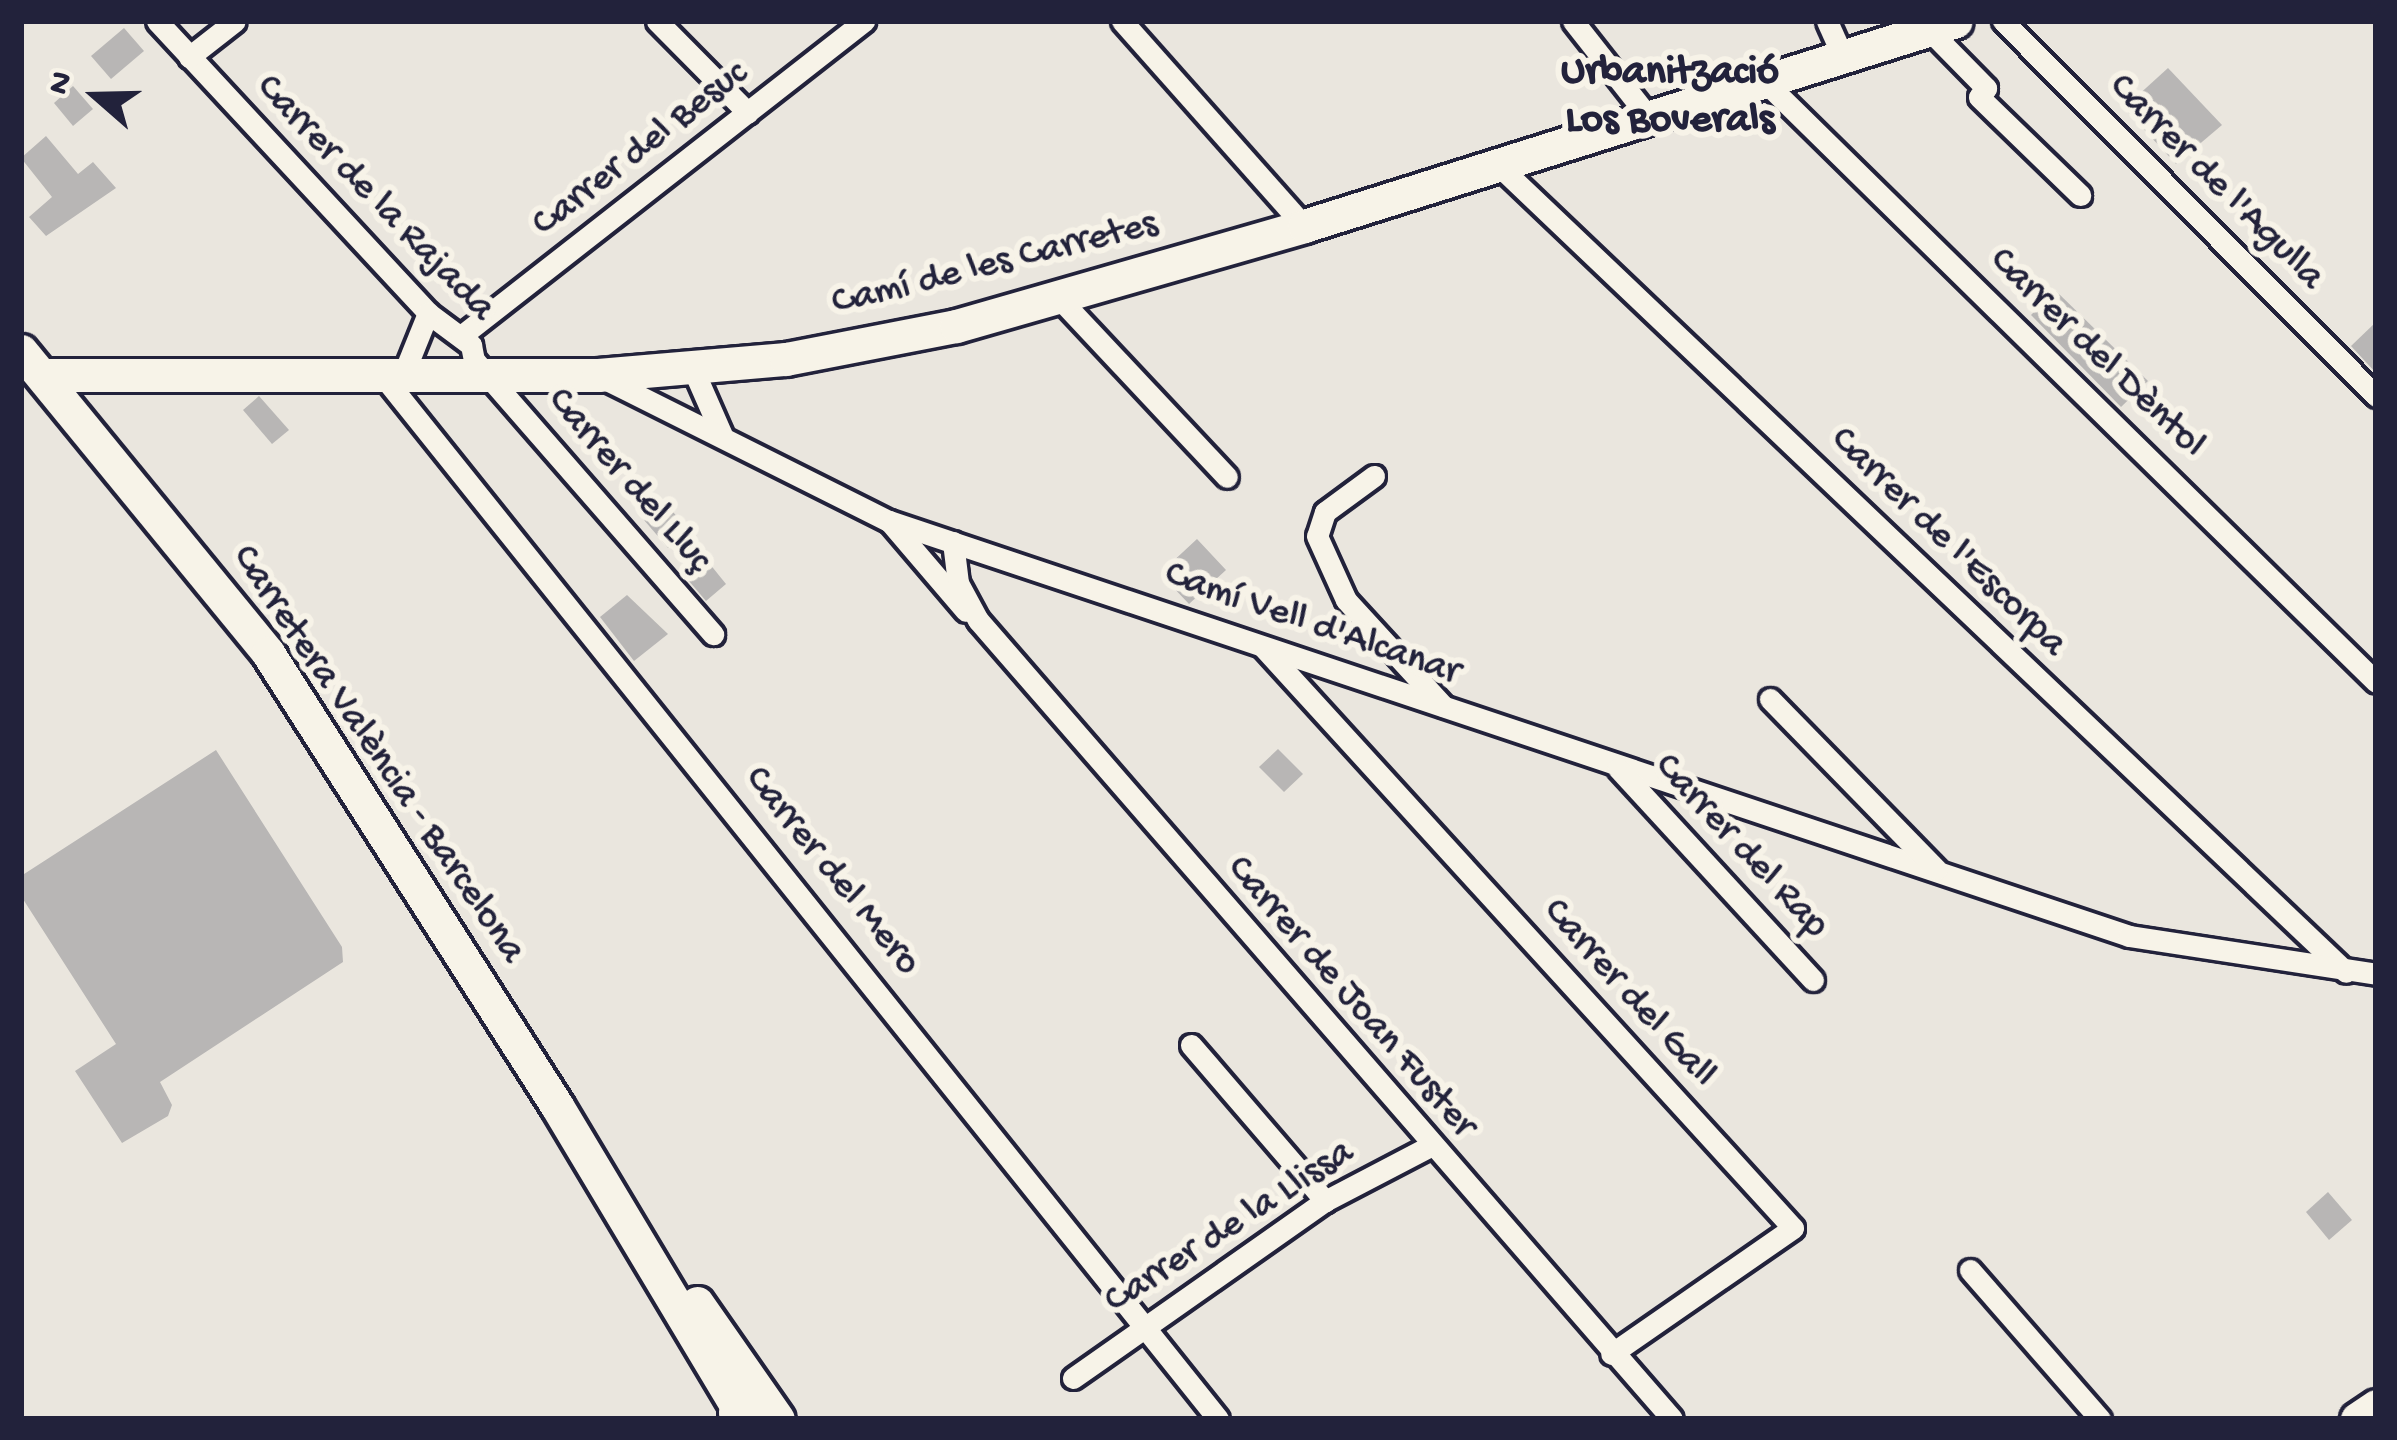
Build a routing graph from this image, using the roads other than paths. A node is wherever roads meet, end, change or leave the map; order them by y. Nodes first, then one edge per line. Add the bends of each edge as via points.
1 (157, 21) edge
2 (236, 21) edge
3 (657, 21) edge
4 (864, 21) edge
5 (1122, 21) edge
6 (1573, 21) edge
7 (1827, 21) edge
8 (2003, 21) edge
9 (1948, 23) edge
10 (1842, 53) junction
11 (190, 57) junction
12 (1763, 80) junction
13 (748, 113) junction
14 (1650, 118) junction
15 (1499, 166) junction
16 (2080, 195) dead end
17 (1304, 226) junction
18 (1057, 296) junction
19 (428, 313) junction
20 (461, 335) junction
21 (28, 368) edge
22 (393, 375) junction
23 (489, 375) junction
24 (598, 375) junction
25 (696, 376) junction
26 (2376, 396) edge
27 (673, 413) junction
28 (722, 436) junction
29 (1374, 476) dead end
30 (1227, 477) dead end
31 (889, 521) junction
32 (948, 541) junction
33 (983, 553) junction
34 (943, 587) junction
35 (978, 620) junction
36 (712, 634) dead end
37 (1261, 646) junction
38 (2376, 682) edge
39 (1770, 699) dead end
40 (1443, 707) junction
41 (1614, 764) junction
42 (1941, 873) junction
43 (2346, 972) junction
44 (2375, 975) edge
45 (1813, 980) dead end
46 (1191, 1046) dead end
47 (1430, 1146) junction
48 (1324, 1201) junction
49 (1970, 1270) dead end
50 (1144, 1325) junction
51 (1611, 1354) junction
52 (1073, 1378) dead end
53 (2376, 1406) edge
54 (758, 1415) edge
55 (1218, 1419) edge
56 (1672, 1419) edge
57 (2100, 1419) edge
58 (2357, 1419) edge

1 - 11 street, Carrer de la Rajada
2 - 11 street
3 - 13 street
4 - 13 street, Carrer del Besuc
5 - 17 street
6 - 14 street
7 - 10 street
8 - 26 street, Carrer de l'Agulla
9 - 10 street, Camí de les Carretes
9 - 16 street via 1986,88 1979,97
10 - 12 street, Camí de les Carretes
11 - 19 street, Carrer de la Rajada
12 - 14 street, Camí de les Carretes
12 - 38 street, Carrer del Dèntol
13 - 20 street, Carrer del Besuc
14 - 15 street, Camí de les Carretes
15 - 17 street, Camí de les Carretes
15 - 43 street, Carrer de l'Escorpa
17 - 18 street, Camí de les Carretes
18 - 25 street, Camí de les Carretes via 956,326
18 - 30 street
19 - 20 street, Carrer de la Rajada
19 - 22 street
20 - 23 street, Carrer de la Rajada
21 - 22 street, Camí de les Carretes
21 - 54 street, Carretera València - Barcelona via 268,653
22 - 23 street, Camí de les Carretes
22 - 50 street, Carrer del Mero
23 - 24 street, Camí de les Carretes
23 - 36 street, Carrer del Lluç
24 - 25 street, Camí de les Carretes
24 - 27 street, Camí Vell d'Alcanar
25 - 27 street
25 - 28 street
27 - 28 street, Camí Vell d'Alcanar
28 - 31 street, Camí Vell d'Alcanar
29 - 40 street via 1325,512 1317,536 1346,600
31 - 32 street, Camí Vell d'Alcanar
31 - 34 street, Carrer de Joan Fuster
32 - 33 street, Camí Vell d'Alcanar
32 - 34 street
32 - 35 street, Carrer de Joan Fuster
33 - 35 street via 972,564
33 - 37 street, Camí Vell d'Alcanar
34 - 35 street, Carrer de Joan Fuster
35 - 47 street, Carrer de Joan Fuster
37 - 40 street, Camí Vell d'Alcanar
37 - 51 street, Carrer del Gall via 1793,1228
39 - 42 street, Camí Vell d'Alcanar
40 - 41 street, Camí Vell d'Alcanar
41 - 42 street, Camí Vell d'Alcanar
41 - 45 street, Carrer del Rap
42 - 43 street, Camí Vell d'Alcanar via 2129,936
43 - 44 street, Camí Vell d'Alcanar
46 - 48 street
47 - 48 street, Carrer de la Llissa
47 - 51 street, Carrer de Joan Fuster
48 - 50 street, Carrer de la Llissa
49 - 57 street
50 - 52 street, Carrer de la Llissa
50 - 55 street, Carrer del Mero
51 - 56 street, Carrer de Joan Fuster
53 - 58 street

